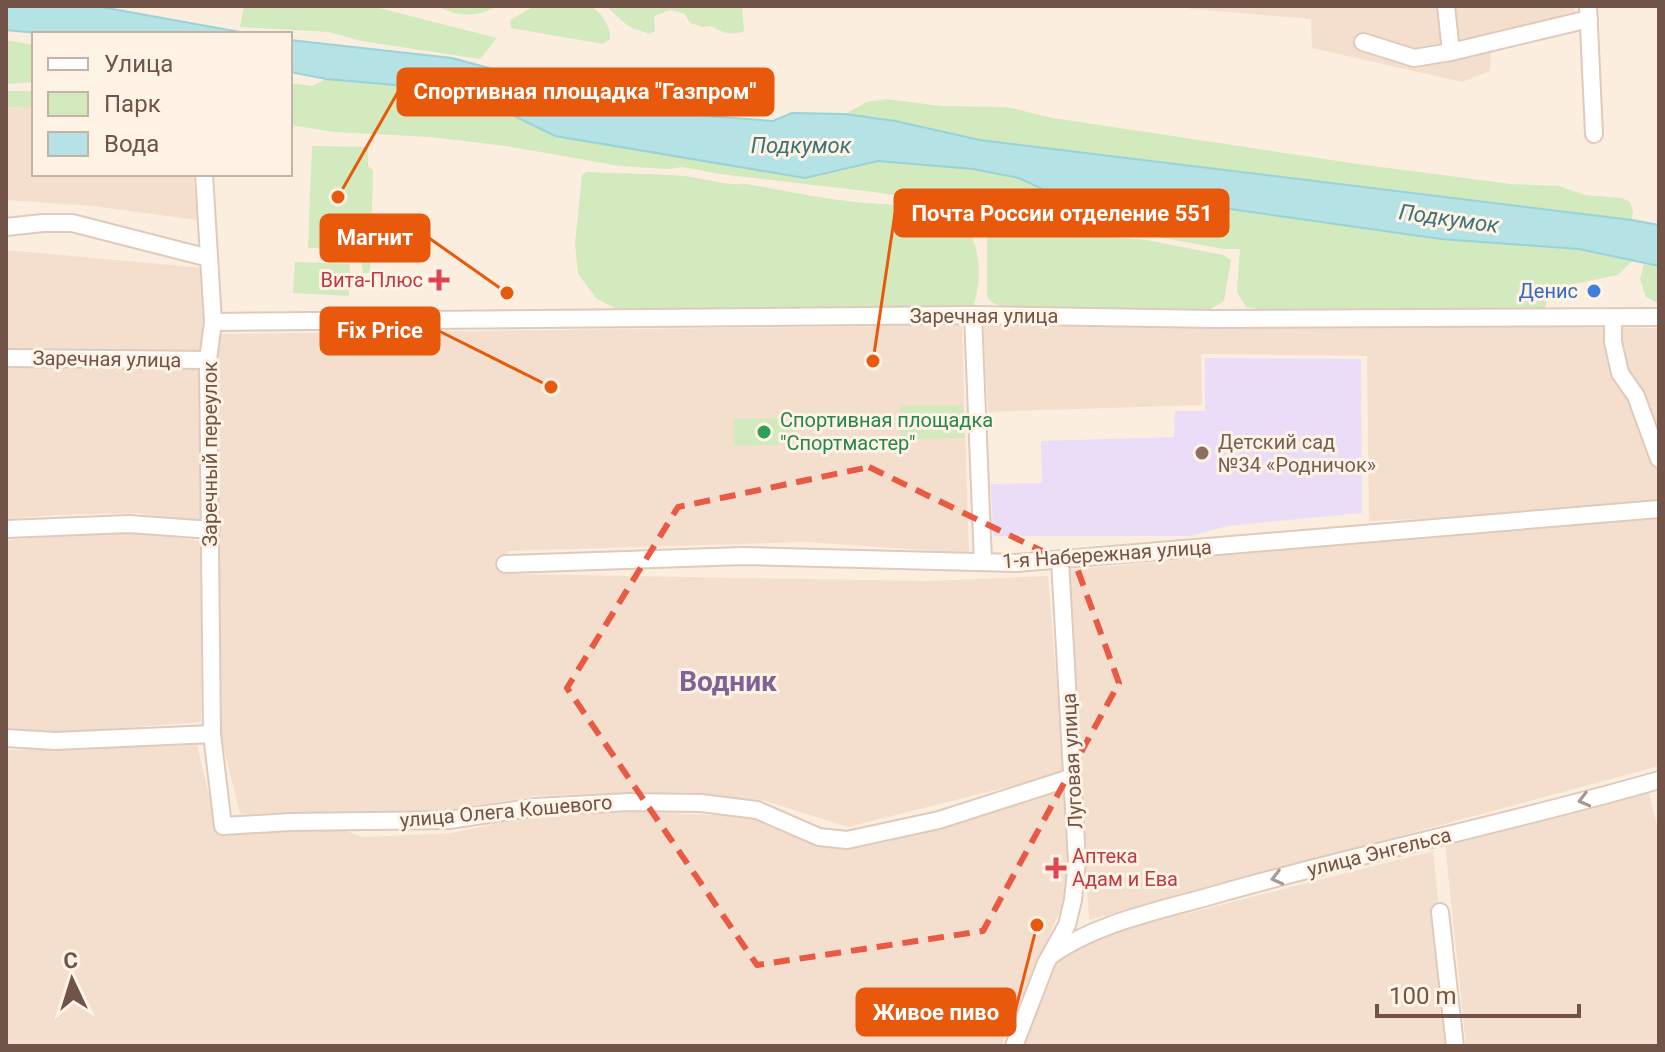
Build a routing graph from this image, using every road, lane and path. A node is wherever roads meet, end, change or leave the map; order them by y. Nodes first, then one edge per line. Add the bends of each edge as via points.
1 (1446, 6) edge
2 (1588, 13) edge
3 (1363, 42) dead end
4 (1451, 52) junction
5 (1594, 134) dead end
6 (204, 176) edge
7 (6, 227) edge
8 (209, 258) junction
9 (973, 315) junction
10 (1659, 317) edge
11 (1613, 318) junction
12 (213, 322) junction
13 (6, 358) edge
14 (208, 360) junction
15 (1659, 459) edge
16 (1659, 509) edge
17 (6, 529) edge
18 (211, 530) junction
19 (1060, 560) junction
20 (983, 562) junction
21 (505, 564) dead end
22 (212, 734) junction
23 (6, 738) edge
24 (1073, 777) junction
25 (1658, 785) edge
26 (1440, 912) dead end
27 (1069, 916) junction
28 (1101, 929) junction
29 (1050, 956) junction
30 (1014, 1046) edge
31 (1455, 1046) edge

1 - 4 street
2 - 4 street
2 - 5 street
3 - 4 street via 1414,58
6 - 8 street, Заречный переулок
7 - 8 street via 72,223
8 - 12 street, Заречный переулок
9 - 11 street, Заречная улица
9 - 12 street, Заречная улица
9 - 20 street
10 - 11 street, Заречная улица
11 - 15 street via 1620,373 1636,396
12 - 14 street, Заречный переулок
13 - 14 street, Заречная улица
14 - 18 street, Заречный переулок
16 - 19 street, 1-я Набережная улица
17 - 18 street via 129,524
18 - 22 street, Заречный переулок
19 - 20 street, 1-я Набережная улица
19 - 24 street, Луговая улица
20 - 21 street, 1-я Набережная улица via 743,556
22 - 23 street
22 - 24 street, улица Олега Кошевого via 223,826 449,820 536,807 657,802 757,810 819,837 847,840 939,820
24 - 27 street, Луговая улица via 1077,861
25 -> 28 street, улица Энгельса via 1262,882
26 - 31 street
27 - 28 street via 1083,930
27 - 29 street, Луговая улица
28 - 29 street, улица Энгельса
29 - 30 street, Луговая улица

